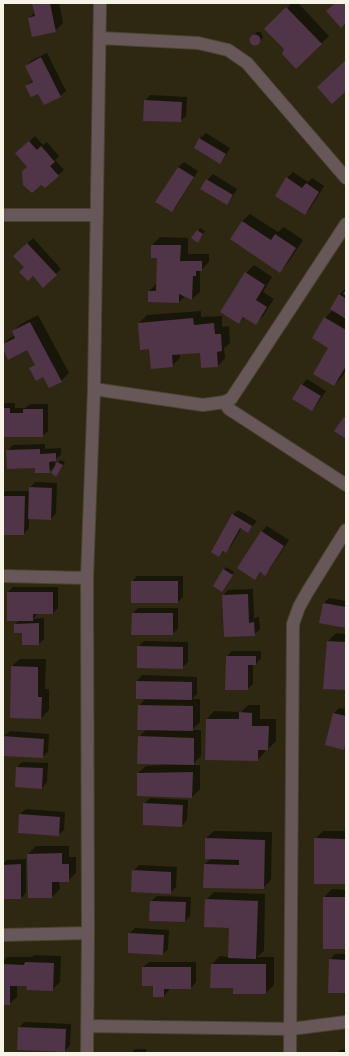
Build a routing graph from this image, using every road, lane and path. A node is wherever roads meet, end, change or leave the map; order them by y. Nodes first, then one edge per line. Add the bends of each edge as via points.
1 (100, 3) edge
2 (100, 38) junction
3 (346, 178) edge
4 (3, 215) edge
5 (97, 215) junction
6 (346, 224) edge
7 (94, 389) junction
8 (224, 402) junction
9 (346, 485) edge
10 (346, 530) edge
11 (3, 576) edge
12 (87, 578) junction
13 (88, 933) junction
14 (3, 935) edge
15 (346, 1022) edge
16 (87, 1026) junction
17 (291, 1030) junction
18 (87, 1053) edge
19 (290, 1053) edge

1 - 2 street
2 - 3 street via 198,43 228,50 247,63
2 - 5 street
4 - 5 street
5 - 7 street
6 - 8 street via 231,399
7 - 8 street via 203,405
7 - 12 street
8 - 9 street via 229,409
10 - 17 street via 308,591 293,624
11 - 12 street
12 - 13 street
13 - 14 street
13 - 16 street
15 - 17 street
16 - 17 street
16 - 18 street
17 - 19 street

